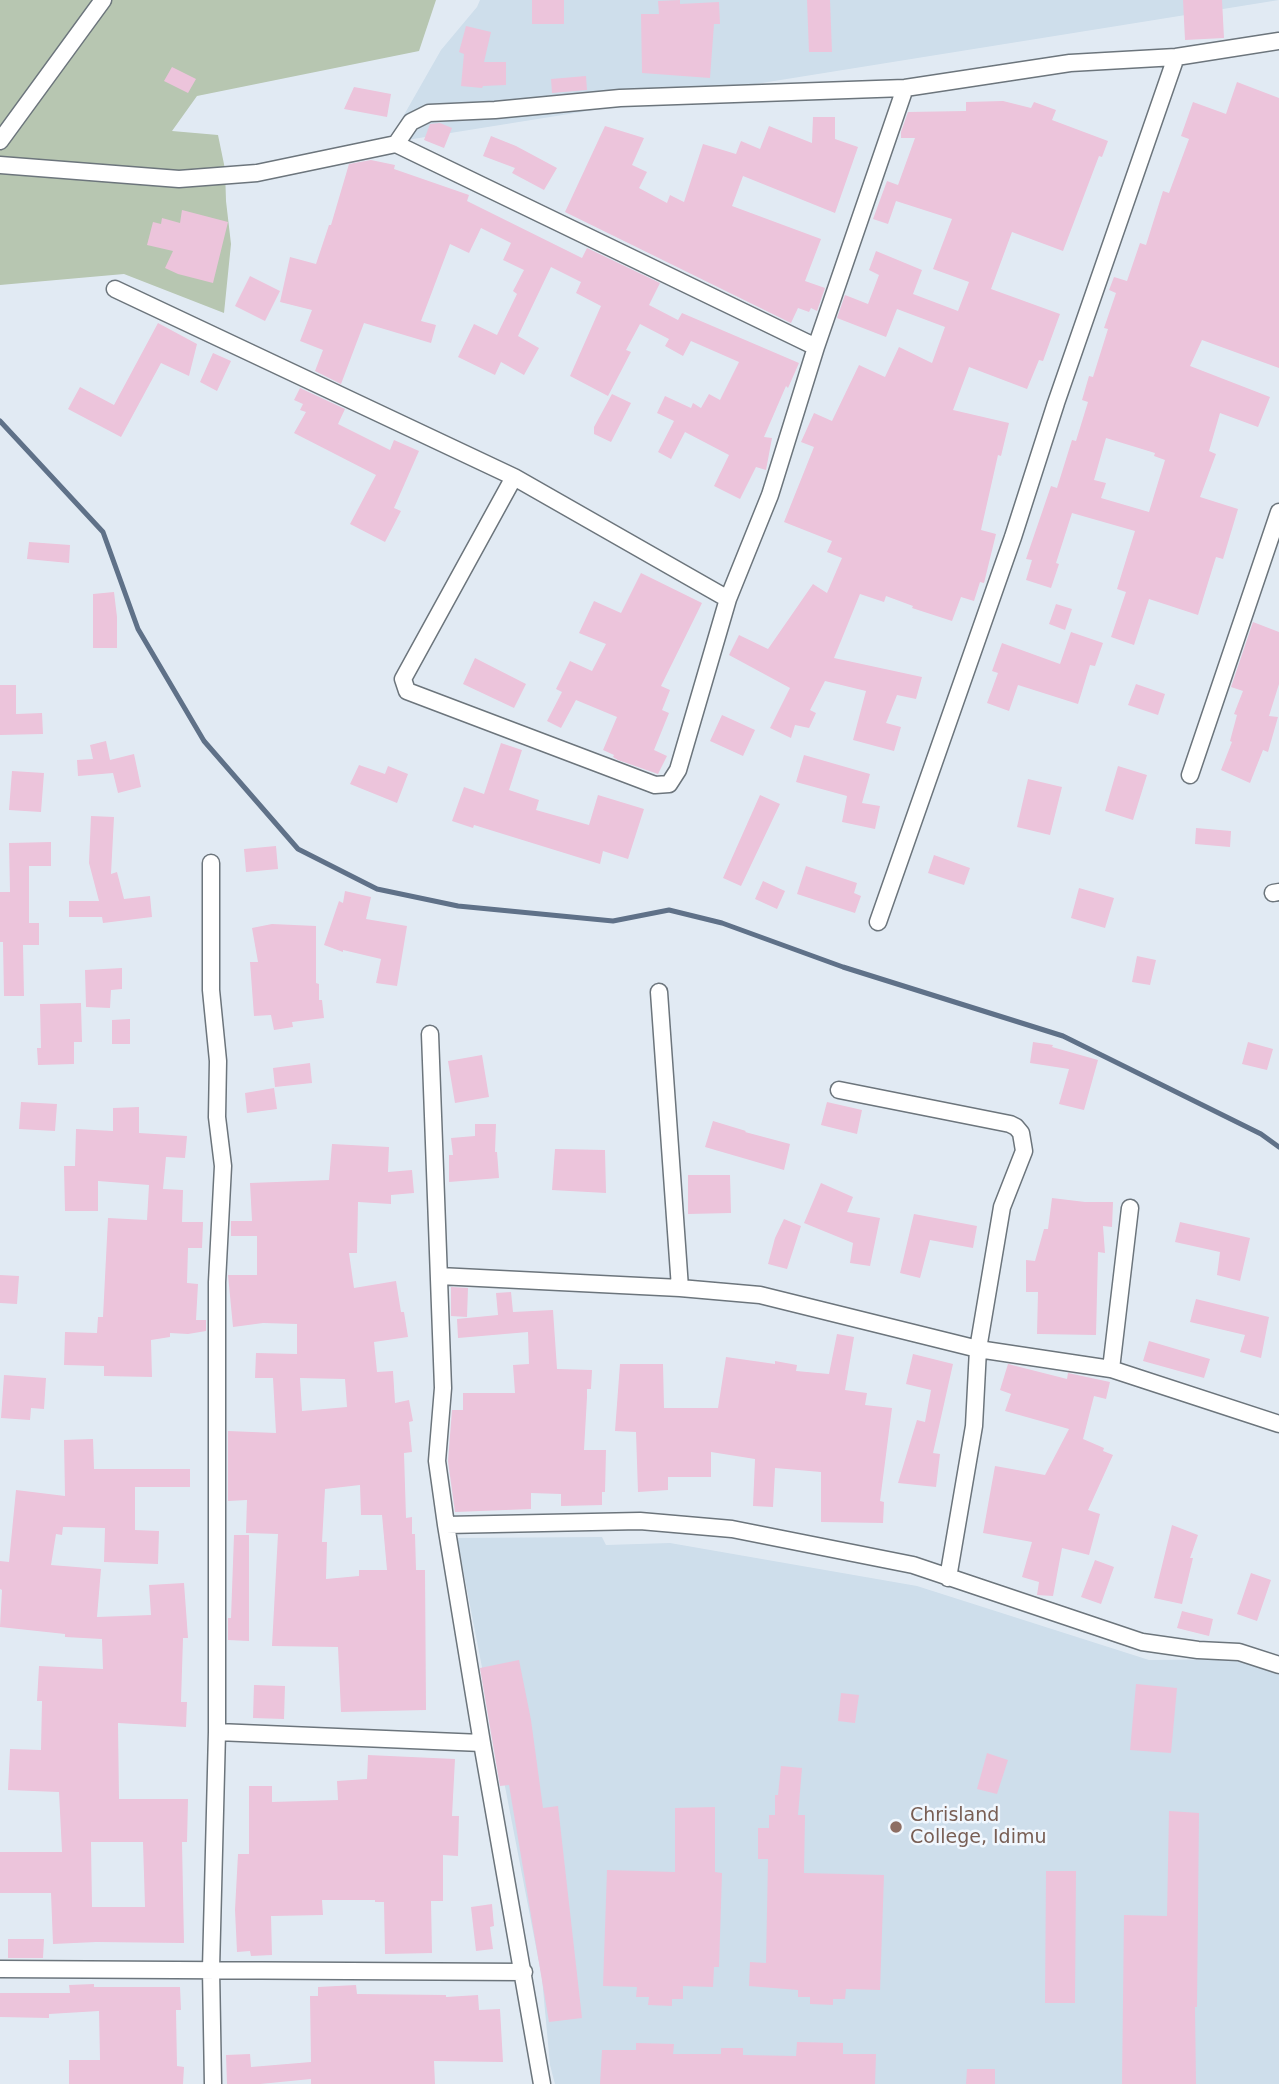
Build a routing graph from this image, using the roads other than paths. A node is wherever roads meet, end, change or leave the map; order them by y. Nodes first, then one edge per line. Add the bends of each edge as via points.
1 (103, 0) edge
2 (1279, 41) edge
3 (1177, 57) junction
4 (905, 88) junction
5 (0, 141) edge
6 (396, 144) junction
7 (0, 165) edge
8 (115, 289) dead end
9 (816, 346) junction
10 (514, 477) junction
11 (1279, 512) edge
12 (728, 599) junction
13 (1190, 775) dead end
14 (211, 863) dead end
15 (878, 922) dead end
16 (659, 992) dead end
17 (429, 1034) dead end
18 (839, 1090) dead end
19 (1130, 1208) dead end
20 (439, 1276) junction
21 (680, 1287) junction
22 (978, 1349) junction
23 (1111, 1369) junction
24 (1279, 1424) edge
25 (446, 1525) junction
26 (948, 1578) junction
27 (1279, 1665) edge
28 (216, 1732) junction
29 (482, 1743) junction
30 (0, 1969) edge
31 (211, 1969) junction
32 (524, 1972) junction
33 (214, 2084) edge
34 (542, 2084) edge

1 - 5 street
2 - 3 street
3 - 4 street via 1070,63
3 - 15 street
4 - 6 street via 620,99 429,113 411,122
4 - 9 street
6 - 7 street via 257,173 179,180
6 - 9 street
8 - 10 street
9 - 12 street via 770,495
10 - 12 street
10 - 12 street via 403,679 407,691 655,785 669,784 678,770
11 - 13 street
14 - 28 street via 211,990 222,1166 217,1282
16 - 21 street
17 - 20 street
18 - 22 street via 1010,1124 1021,1133 1024,1150 1002,1208
19 - 23 street
20 - 21 street
20 - 25 street via 443,1388 437,1461
21 - 22 street via 760,1295
22 - 23 street
22 - 26 street via 974,1426
23 - 24 street
25 - 26 street via 640,1521 732,1529 913,1565
25 - 29 street
26 - 27 street via 1142,1642 1239,1652
28 - 29 street
28 - 31 street
29 - 32 street
30 - 31 street
31 - 32 street
31 - 33 street
32 - 34 street

